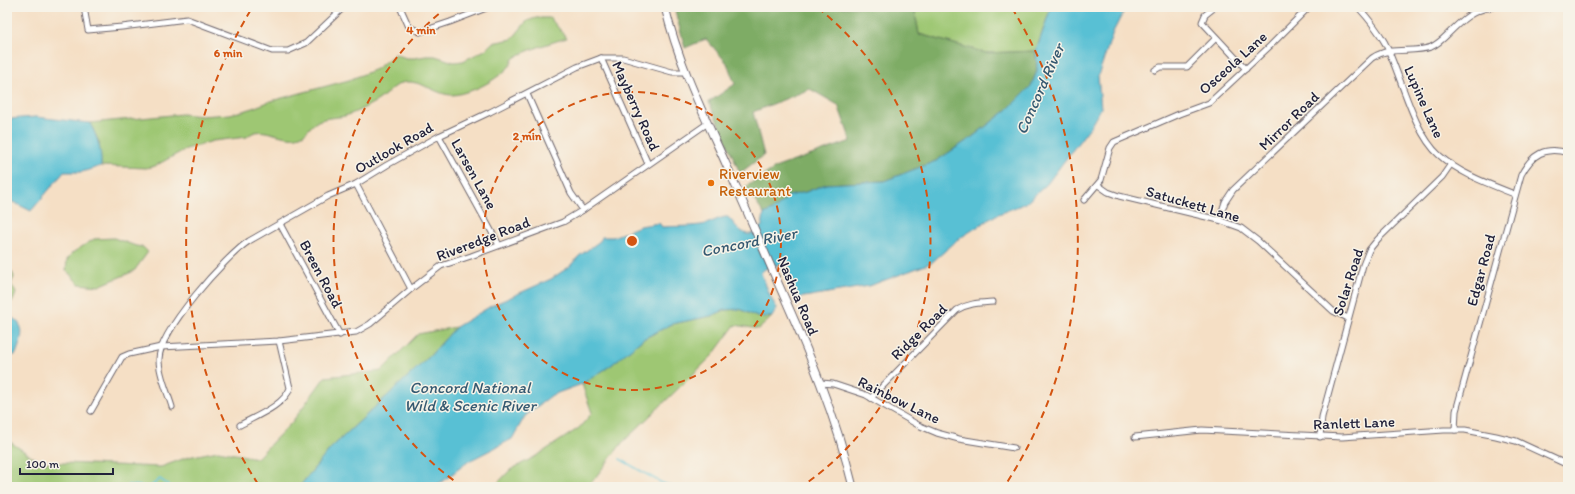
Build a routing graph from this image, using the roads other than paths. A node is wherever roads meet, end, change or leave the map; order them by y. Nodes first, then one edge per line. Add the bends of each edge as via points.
1 (84, 7) edge
2 (344, 7) edge
3 (400, 7) edge
4 (489, 7) edge
5 (665, 7) edge
6 (1215, 7) edge
7 (1310, 7) edge
8 (1358, 7) edge
9 (1492, 7) edge
10 (1216, 38) junction
11 (1388, 51) junction
12 (601, 58) junction
13 (1246, 69) junction
14 (1155, 70) dead end
15 (685, 72) junction
16 (527, 94) junction
17 (708, 123) junction
18 (439, 136) junction
19 (1568, 153) edge
20 (648, 164) junction
21 (1451, 164) junction
22 (356, 184) junction
23 (1098, 185) junction
24 (1514, 194) junction
25 (1084, 200) dead end
26 (583, 210) junction
27 (1219, 220) junction
28 (280, 224) junction
29 (500, 245) junction
30 (411, 289) junction
31 (993, 302) dead end
32 (1348, 318) junction
33 (340, 335) junction
34 (280, 341) junction
35 (161, 347) junction
36 (821, 383) junction
37 (871, 398) junction
38 (172, 407) dead end
39 (91, 411) dead end
40 (240, 425) dead end
41 (1455, 430) junction
42 (1135, 437) dead end
43 (1320, 437) junction
44 (1014, 448) dead end
45 (1568, 465) edge
46 (853, 487) edge

1 - 2 street via 88,30 187,19 272,51 288,51 306,43
3 - 4 street via 409,27 420,32
5 - 15 main road, Nashua Road
6 - 10 street via 1202,22
7 - 13 street, Osceola Lane
8 - 11 street, Lupine Lane via 1376,29
9 - 11 street via 1469,14 1436,45
10 - 13 street
10 - 14 street via 1187,67 1160,67
11 - 21 street, Lupine Lane via 1423,135 1432,149
11 - 27 street, Mirror Road via 1372,58 1233,190 1225,202
12 - 15 street, Outlook Road via 623,58 672,72
12 - 16 street, Outlook Road via 577,67
12 - 20 street, Mayberry Road
13 - 23 street, Osceola Lane via 1209,103 1118,140 1110,148
15 - 17 main road, Nashua Road
16 - 18 street, Outlook Road
16 - 26 street via 571,193
17 - 20 street, Riveredge Road
17 - 36 main road, Nashua Road
18 - 22 street, Outlook Road
18 - 29 street, Larsen Lane
19 - 24 street, Edgar Road via 1554,150 1534,157 1521,175
20 - 26 street, Riveredge Road
21 - 24 street, Lupine Lane via 1482,181
21 - 32 street, Solar Road via 1442,177 1369,250
22 - 28 street, Outlook Road via 328,196
22 - 30 street
23 - 25 street
23 - 27 street, Satuckett Lane via 1119,196
24 - 41 street, Edgar Road via 1456,411
26 - 29 street, Riveredge Road via 563,222
27 - 32 street, Satuckett Lane via 1247,232 1333,311
28 - 33 street, Breen Road
28 - 35 street, Outlook Road via 239,248 175,321
29 - 30 street, Riveredge Road via 441,266
30 - 33 street, Riveredge Road via 363,329
31 - 37 street, Ridge Road via 973,303 957,310
32 - 43 street, Solar Road via 1322,417
33 - 34 street, Riveredge Road
34 - 35 street, Riveredge Road
34 - 40 street via 290,388 288,394 282,401
35 - 38 street via 159,360
35 - 39 street, Riveredge Road via 122,357
36 - 37 street, Rainbow Lane via 834,384
36 - 46 main road, Nashua Road via 839,434
37 - 44 street, Rainbow Lane via 937,433
41 - 43 street, Ranlett Lane via 1360,437
41 - 45 street, Ranlett Lane via 1490,434 1516,441
42 - 43 street, Ranlett Lane via 1209,430

